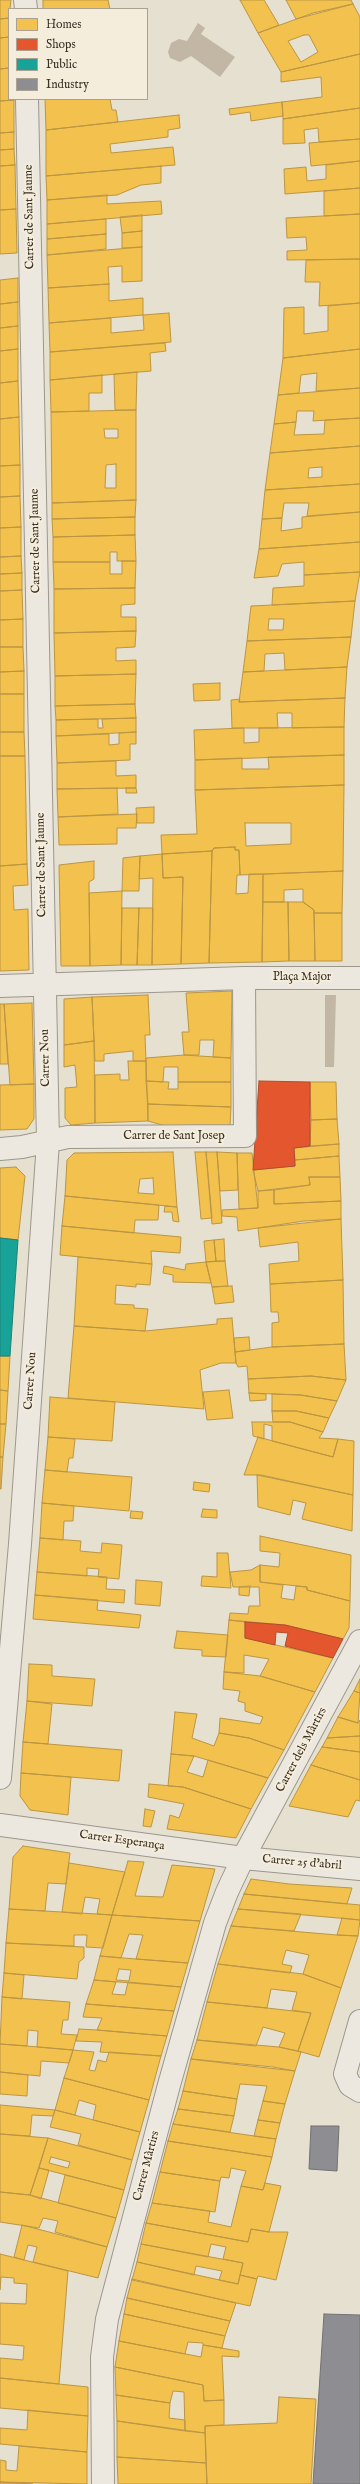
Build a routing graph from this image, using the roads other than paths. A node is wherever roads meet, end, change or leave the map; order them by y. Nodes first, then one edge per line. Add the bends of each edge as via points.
1 (27, 100) edge
2 (238, 978) junction
3 (360, 978) edge
4 (44, 984) junction
5 (0, 986) edge
6 (48, 1142) junction
7 (0, 1149) edge
8 (360, 1641) edge
9 (0, 1778) edge
10 (0, 1825) edge
11 (243, 1858) junction
12 (360, 1869) edge
13 (360, 2021) edge
14 (360, 2091) edge
15 (103, 2484) edge

1 - 4 street, Carrer de Sant Jaume
2 - 3 street, Plaça Major
2 - 4 street, Plaça Major
2 - 6 street, Carrer de Sant Josep via 245,1081 245,1136 68,1137
4 - 5 street, Plaça Major
4 - 6 street, Carrer Nou
6 - 7 street
6 - 9 street, Carrer Nou
8 - 11 street, Carrer dels Màrtirs
10 - 11 street, Carrer Esperança
11 - 12 street, Carrer 25 d'abril
11 - 15 street, Carrer Màrtirs via 216,1924 113,2291 103,2345
13 - 14 street via 345,2074 350,2085

